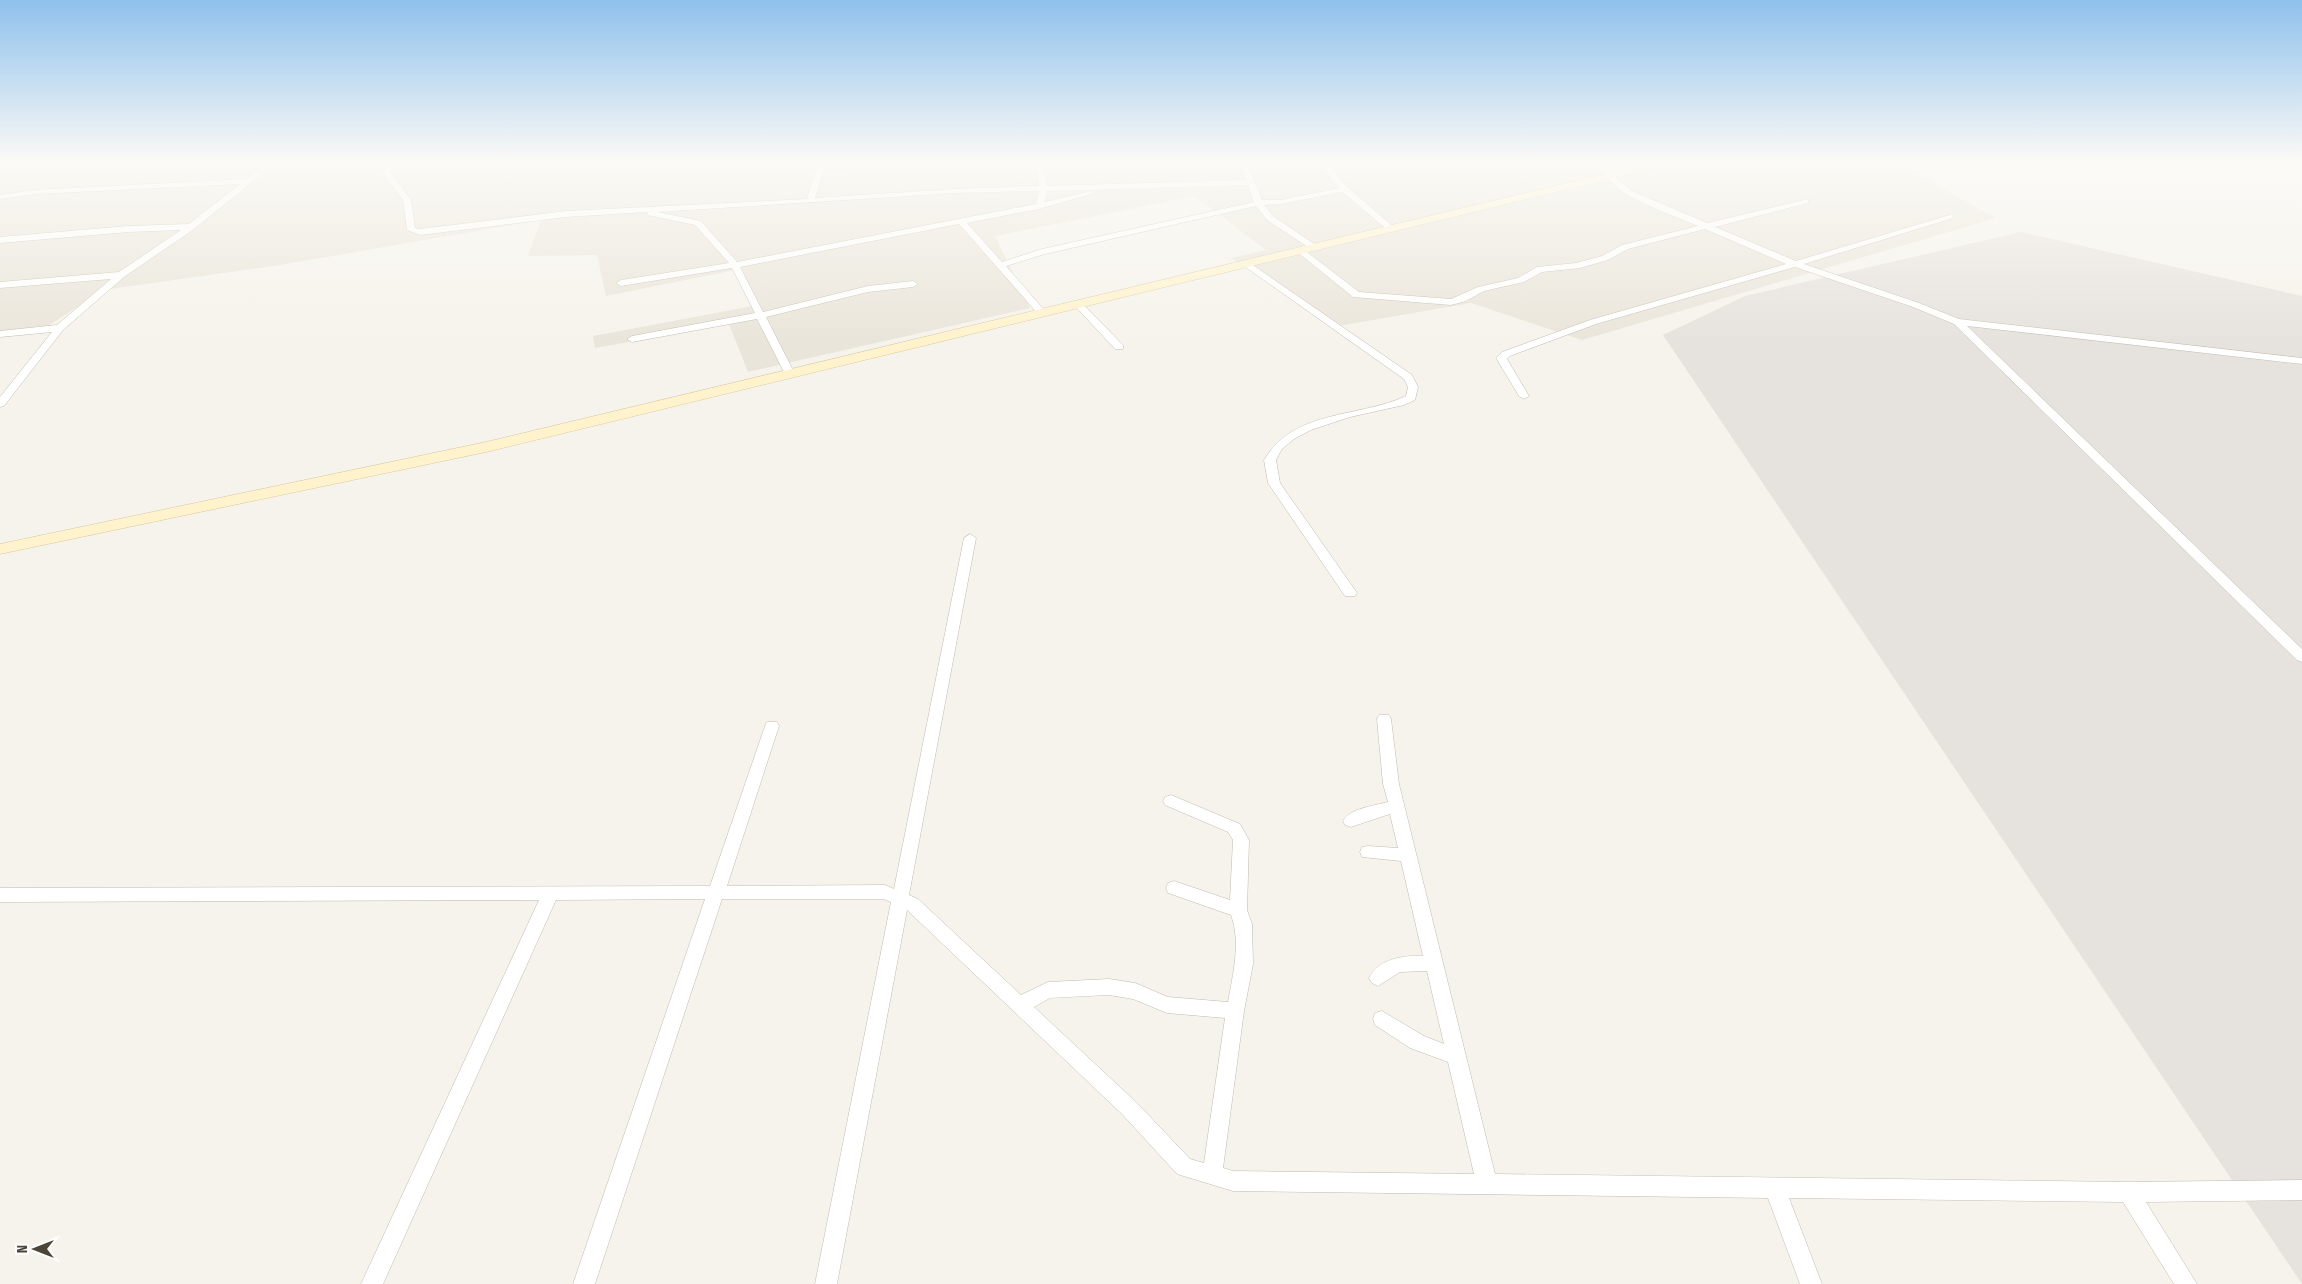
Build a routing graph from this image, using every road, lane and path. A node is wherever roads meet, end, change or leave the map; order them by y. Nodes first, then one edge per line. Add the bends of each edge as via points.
1 (197, 222) edge
2 (410, 222) edge
3 (492, 222) edge
4 (692, 222) edge
5 (956, 222) edge
6 (962, 222) edge
7 (1175, 222) edge
8 (1275, 222) edge
9 (1384, 222) edge
10 (1421, 222) edge
11 (1696, 222) edge
12 (1727, 222) edge
13 (1931, 222) edge
14 (190, 227) junction
15 (1708, 227) junction
16 (1392, 229) junction
17 (0, 240) edge
18 (1307, 249) junction
19 (1247, 264) junction
20 (1795, 264) junction
21 (736, 265) junction
22 (1000, 265) junction
23 (121, 275) junction
24 (621, 283) dead end
25 (913, 284) dead end
26 (0, 285) edge
27 (1078, 304) junction
28 (1042, 313) junction
29 (762, 315) junction
30 (1957, 322) junction
31 (60, 328) junction
32 (0, 334) edge
33 (632, 339) dead end
34 (1119, 347) dead end
35 (2302, 361) edge
36 (790, 374) junction
37 (1524, 396) dead end
38 (0, 404) edge
39 (970, 538) dead end
40 (0, 550) edge
41 (1350, 593) dead end
42 (2302, 657) edge
43 (1384, 719) dead end
44 (772, 726) dead end
45 (1171, 801) dead end
46 (1396, 806) junction
47 (1351, 821) dead end
48 (1368, 852) dead end
49 (1408, 855) junction
50 (1174, 888) dead end
51 (551, 892) junction
52 (717, 892) junction
53 (0, 895) edge
54 (900, 899) junction
55 (1238, 910) junction
56 (1434, 964) junction
57 (1378, 978) dead end
58 (1020, 1006) junction
59 (1235, 1011) junction
60 (1382, 1019) dead end
61 (1457, 1057) junction
62 (1212, 1175) junction
63 (1487, 1184) junction
64 (1775, 1188) junction
65 (2302, 1190) edge
66 (2128, 1192) junction
67 (372, 1284) edge
68 (584, 1284) edge
69 (826, 1284) edge
70 (1811, 1284) edge
71 (2186, 1284) edge

1 - 14 street
2 - 3 street via 411,230 420,232
4 - 21 street via 698,223
5 - 21 street
6 - 22 street
7 - 22 street via 1042,252
8 - 18 street
9 - 16 street
10 - 16 main road
11 - 15 street
12 - 15 street
13 - 20 street
14 - 17 street
14 - 23 street
15 - 18 street via 1625,247 1605,258 1577,266 1540,269 1521,280 1482,289 1451,302 1356,296
15 - 20 street
16 - 18 main road
18 - 19 main road
19 - 27 main road
19 - 41 street via 1408,376 1413,387 1411,398 1400,403 1318,422 1276,448 1269,462 1274,483
20 - 30 street via 1916,304
20 - 37 street via 1592,322 1506,354 1501,358
21 - 24 street
21 - 29 street
22 - 28 street
23 - 26 street
23 - 31 street
25 - 29 street via 868,289
27 - 28 main road
27 - 34 street
28 - 36 main road
29 - 33 street
29 - 36 street
30 - 35 street
30 - 42 street
31 - 32 street
31 - 38 street
36 - 40 main road via 486,447
39 - 54 street
43 - 46 street
44 - 52 street
45 - 55 street via 1234,828 1241,840 1242,852
46 - 47 street
46 - 49 street
48 - 49 street
49 - 56 street
50 - 55 street
51 - 52 street
51 - 53 street
51 - 67 street
52 - 54 street via 885,892
52 - 68 street
54 - 58 street via 912,904
54 - 69 street
55 - 59 street via 1243,924 1245,950
56 - 57 street via 1400,963 1389,967
56 - 61 street
58 - 59 street via 1048,990 1109,987 1135,991 1166,1005
58 - 62 street via 1130,1109 1184,1166
59 - 62 street
60 - 61 street via 1417,1042
61 - 63 street
62 - 63 street via 1233,1181
63 - 64 street
64 - 66 street
64 - 70 street
65 - 66 street
66 - 71 street

